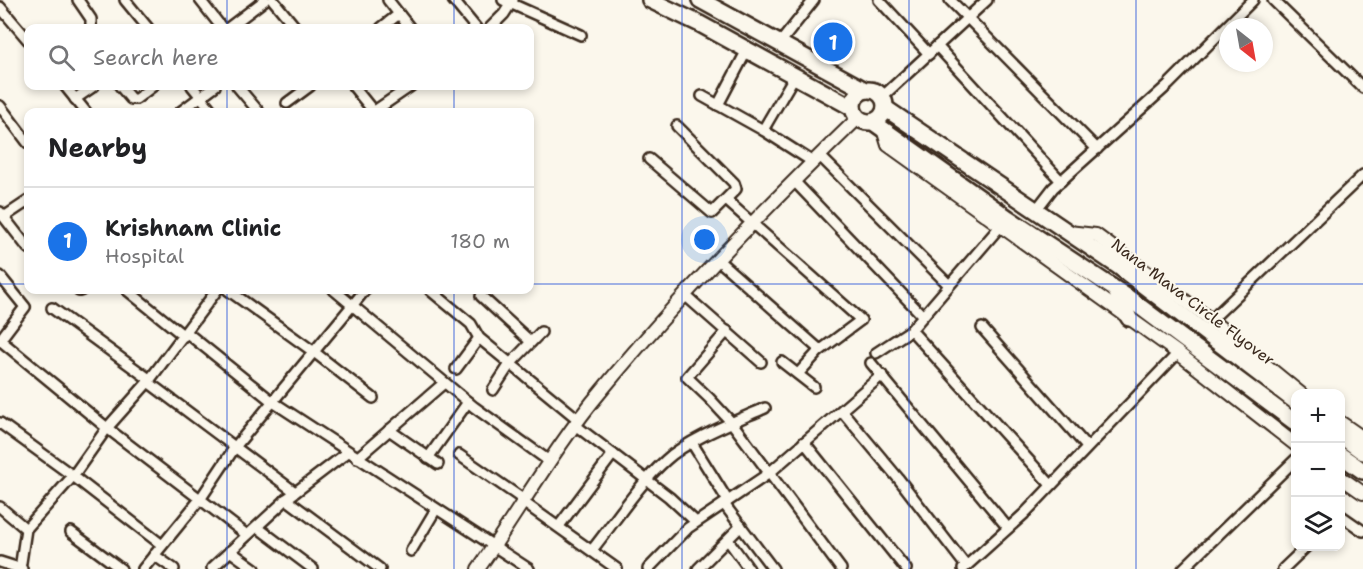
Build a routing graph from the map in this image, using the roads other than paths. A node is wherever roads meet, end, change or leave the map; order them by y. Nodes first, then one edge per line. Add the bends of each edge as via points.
1 (78, 0) edge
2 (125, 0) edge
3 (200, 0) edge
4 (265, 0) edge
5 (273, 0) edge
6 (388, 0) edge
7 (453, 0) edge
8 (650, 0) edge
9 (814, 0) edge
10 (879, 0) edge
11 (950, 0) edge
12 (987, 0) edge
13 (1252, 0) edge
14 (1273, 0) edge
15 (510, 1) edge
16 (707, 1) edge
17 (0, 7) edge
18 (399, 14) junction
19 (967, 19) junction
20 (91, 24) edge
21 (145, 24) edge
22 (219, 24) edge
23 (233, 24) edge
24 (290, 24) edge
25 (386, 24) edge
26 (407, 24) edge
27 (473, 24) edge
28 (493, 24) edge
29 (24, 35) edge
30 (581, 35) dead end
31 (780, 43) junction
32 (937, 46) junction
33 (747, 50) junction
34 (929, 54) junction
35 (794, 77) junction
36 (1363, 88) edge
37 (68, 90) edge
38 (88, 90) edge
39 (123, 90) edge
40 (148, 90) edge
41 (195, 90) edge
42 (210, 90) edge
43 (240, 90) edge
44 (305, 90) edge
45 (356, 90) edge
46 (405, 90) edge
47 (865, 90) junction
48 (702, 96) dead end
49 (200, 97) junction
50 (75, 99) junction
51 (884, 102) junction
52 (287, 104) dead end
53 (718, 105) junction
54 (0, 106) edge
55 (83, 108) edge
56 (185, 108) edge
57 (210, 108) edge
58 (256, 108) edge
59 (370, 108) edge
60 (379, 108) edge
61 (867, 119) junction
62 (677, 126) dead end
63 (763, 130) junction
64 (24, 138) edge
65 (1097, 149) junction
66 (650, 159) dead end
67 (816, 159) junction
68 (1363, 175) edge
69 (794, 181) junction
70 (1061, 181) junction
71 (726, 200) junction
72 (24, 203) edge
73 (1036, 210) junction
74 (2, 214) edge
75 (1004, 222) junction
76 (752, 224) junction
77 (1067, 232) junction
78 (24, 243) edge
79 (718, 260) junction
80 (0, 276) edge
81 (949, 285) junction
82 (1114, 288) junction
83 (132, 294) edge
84 (214, 294) edge
85 (234, 294) edge
86 (339, 294) edge
87 (362, 294) edge
88 (435, 294) edge
89 (481, 296) dead end
90 (686, 296) junction
91 (353, 304) junction
92 (52, 308) dead end
93 (922, 316) junction
94 (1129, 318) junction
95 (1211, 320) junction
96 (982, 328) dead end
97 (911, 330) junction
98 (727, 331) junction
99 (541, 332) dead end
100 (185, 334) junction
101 (478, 338) junction
102 (0, 340) edge
103 (531, 342) junction
104 (820, 350) junction
105 (314, 352) junction
106 (876, 353) dead end
107 (1178, 353) junction
108 (761, 362) dead end
109 (782, 362) dead end
110 (871, 363) dead end
111 (510, 364) junction
112 (456, 369) dead end
113 (798, 374) junction
114 (882, 375) junction
115 (148, 380) junction
116 (444, 383) junction
117 (814, 387) dead end
118 (1296, 389) edge
119 (493, 390) dead end
120 (373, 398) dead end
121 (1291, 398) edge
122 (273, 402) junction
123 (468, 402) junction
124 (765, 408) dead end
125 (842, 411) junction
126 (1291, 419) edge
127 (0, 423) edge
128 (577, 423) junction
129 (732, 423) junction
130 (1345, 425) edge
131 (107, 428) junction
132 (389, 430) junction
133 (1345, 438) edge
134 (1363, 438) edge
135 (804, 442) junction
136 (692, 443) junction
137 (1293, 443) edge
138 (235, 447) junction
139 (1087, 447) junction
140 (348, 452) junction
141 (1363, 452) edge
142 (613, 454) junction
143 (459, 455) dead end
144 (357, 458) junction
145 (428, 458) junction
146 (1345, 458) edge
147 (549, 461) junction
148 (438, 464) dead end
149 (1291, 464) edge
150 (1363, 471) edge
151 (768, 474) junction
152 (73, 476) junction
153 (647, 480) junction
154 (1345, 480) edge
155 (1051, 485) junction
156 (295, 492) junction
157 (1363, 493) edge
158 (201, 498) junction
159 (286, 500) junction
160 (523, 501) junction
161 (726, 503) junction
162 (0, 507) edge
163 (436, 509) junction
164 (1345, 519) edge
165 (696, 522) junction
166 (559, 526) junction
167 (741, 526) junction
168 (257, 527) junction
169 (1008, 528) junction
170 (26, 529) junction
171 (1363, 531) edge
172 (71, 532) dead end
173 (247, 535) junction
174 (728, 540) junction
175 (162, 545) junction
176 (494, 546) junction
177 (592, 550) junction
178 (230, 551) junction
179 (411, 551) dead end
180 (1302, 551) edge
181 (154, 555) junction
182 (0, 562) edge
183 (965, 567) edge
184 (212, 568) edge
185 (21, 569) edge
186 (121, 569) edge
187 (142, 569) edge
188 (174, 569) edge
189 (255, 569) edge
190 (313, 569) edge
191 (380, 569) edge
192 (478, 569) edge
193 (529, 569) edge
194 (617, 569) edge
195 (648, 569) edge
196 (698, 569) edge
197 (749, 569) edge
198 (773, 569) edge
199 (841, 569) edge
200 (906, 569) edge
201 (1183, 569) edge
202 (1283, 569) edge

1 - 20 street
2 - 21 street
3 - 22 street
4 - 23 street
5 - 24 street
6 - 18 street
7 - 27 street
8 - 33 highway, Nana Mava Circle Flyover
9 - 31 street
10 - 34 street
11 - 19 street
12 - 19 street
13 - 65 street via 1168,85
14 - 36 street
15 - 28 street
15 - 30 street
16 - 31 highway, Nana Mava Circle Flyover
17 - 29 street
18 - 25 street
18 - 26 street
19 - 32 street
19 - 65 street
31 - 47 highway, Nana Mava Circle Flyover
32 - 34 street
32 - 70 street
33 - 35 highway, Nana Mava Circle Flyover
33 - 53 street
34 - 51 street
35 - 61 highway, Nana Mava Circle Flyover
35 - 63 street
37 - 50 street
38 - 50 street
39 - 40 street via 136,99
41 - 49 street
42 - 49 street
43 - 58 street
44 - 52 street
45 - 59 street
46 - 60 street
47 - 51 highway, Nana Mava Circle Flyover via 871,90
47 - 61 highway via 854,99
48 - 53 street
49 - 56 street
49 - 57 street
50 - 55 street
51 - 61 highway via 884,114
51 - 73 highway, Nana Mava Circle Flyover
53 - 63 street
54 - 64 street
61 - 67 street
61 - 75 highway, Nana Mava Circle Flyover
62 - 71 street via 734,183 736,189
63 - 67 street
65 - 70 street
66 - 71 street via 708,212 714,212
67 - 69 street
67 - 81 street
68 - 95 street
69 - 76 street
69 - 93 street
70 - 73 street
71 - 76 street
72 - 74 street
73 - 77 highway, Nana Mava Circle Flyover
74 - 78 street
75 - 81 street
75 - 82 highway, Nana Mava Circle Flyover
75 - 94 street
76 - 79 street
76 - 104 street via 861,320
77 - 95 street via 1096,235
77 - 121 highway, Nana Mava Circle Flyover via 1118,266
79 - 90 street
79 - 104 street
80 - 102 street via 26,307
81 - 93 street
82 - 94 highway
82 - 126 highway, Nana Mava Circle Flyover
83 - 100 street
84 - 100 street
85 - 105 street
86 - 91 street
87 - 91 street
88 - 101 street via 471,324
89 - 103 street
90 - 98 street
90 - 128 street
91 - 105 street
91 - 116 street
92 - 115 street
93 - 97 street
94 - 107 street
95 - 118 street
96 - 139 street
97 - 106 street
97 - 155 street
98 - 108 street
98 - 129 street via 687,377
99 - 103 street
100 - 115 street
100 - 122 street
101 - 111 street
101 - 112 street
102 - 131 street
103 - 111 street
104 - 113 street
105 - 120 street
105 - 122 street
107 - 137 street
107 - 139 street
109 - 113 street
110 - 114 street
111 - 119 street
111 - 128 street
113 - 117 street
114 - 125 street
114 - 169 street
115 - 131 street
115 - 138 street
116 - 123 street
116 - 132 street
122 - 138 street
122 - 140 street
123 - 145 street
123 - 147 street
124 - 129 street
125 - 135 street
125 - 183 street
127 - 152 street
128 - 142 street
128 - 147 street
129 - 136 street
129 - 151 street
130 - 134 street
131 - 152 street
131 - 158 street
132 - 144 street
132 - 145 street
133 - 141 highway
135 - 151 street
135 - 200 street
136 - 153 street via 667,459
136 - 161 street
138 - 156 street
138 - 158 street
139 - 155 street
140 - 144 street
140 - 156 street
142 - 153 street
142 - 166 street
143 - 160 street
144 - 163 street
145 - 148 street
146 - 150 highway
147 - 160 street
149 - 201 street
151 - 161 street
151 - 199 street
152 - 170 street
152 - 175 street
153 - 165 street
153 - 177 street
154 - 157 street
155 - 169 street
156 - 159 street
158 - 173 street
158 - 175 street
159 - 168 street
159 - 191 street
160 - 166 street
160 - 176 street
161 - 165 street
161 - 167 street
162 - 170 street
163 - 176 street
163 - 179 street
164 - 171 street
165 - 195 street
166 - 177 street
167 - 174 street
167 - 198 street
168 - 173 street
168 - 190 street
169 - 183 street
170 - 185 street
172 - 186 street
173 - 178 street
174 - 196 street
174 - 197 street
175 - 181 street
176 - 192 street
176 - 193 street
177 - 194 street
178 - 184 street
178 - 189 street
180 - 202 street
181 - 187 street
181 - 188 street
182 - 185 street

